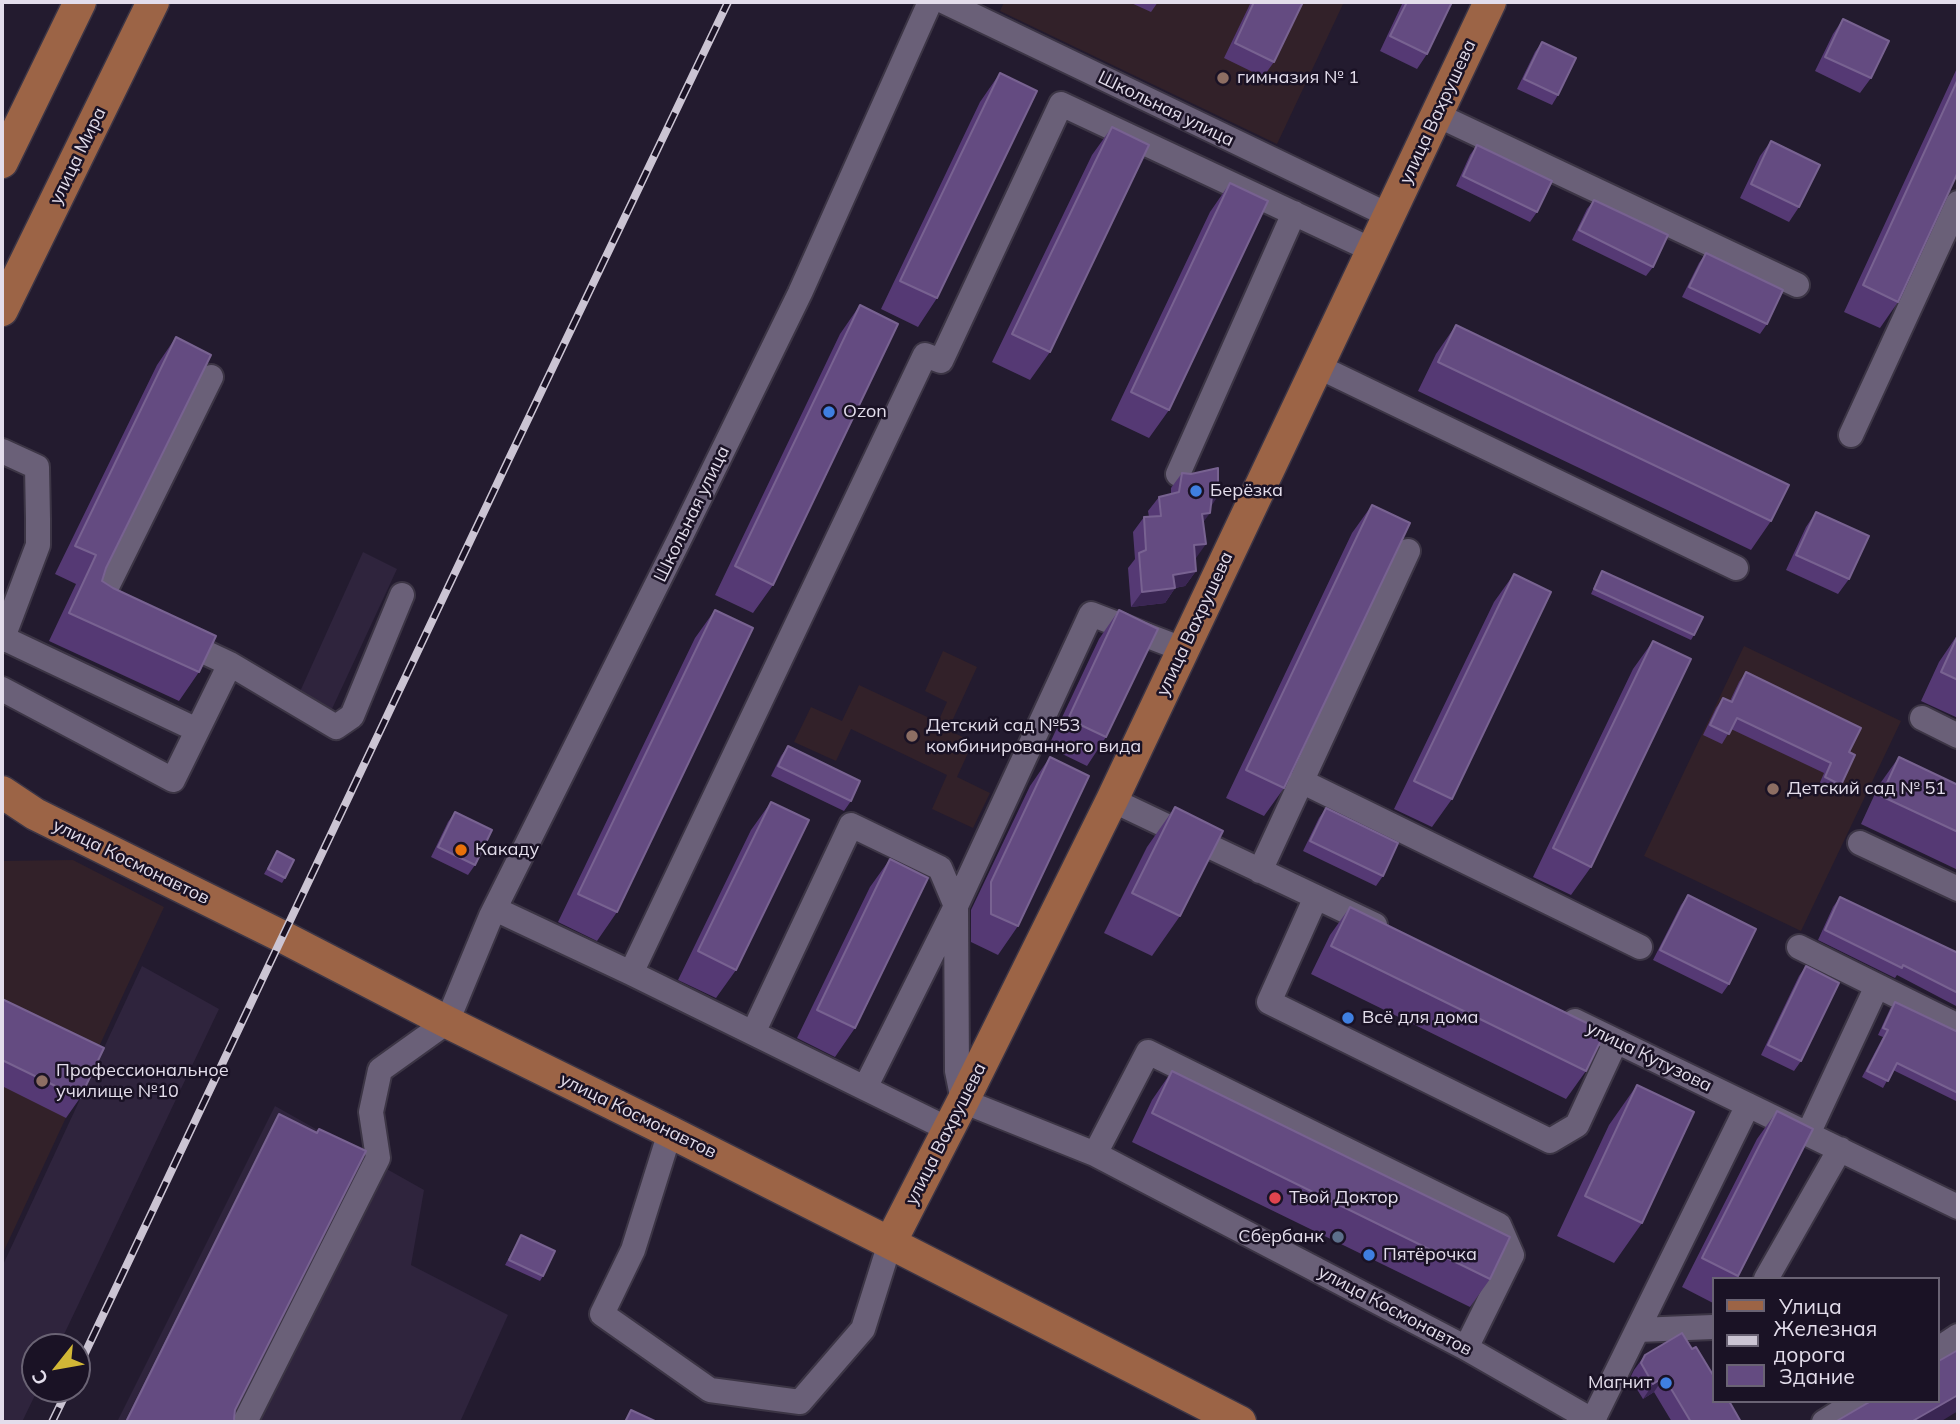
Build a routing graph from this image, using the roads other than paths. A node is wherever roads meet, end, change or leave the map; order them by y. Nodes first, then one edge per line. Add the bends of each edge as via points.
1 (80, 2) edge
2 (153, 2) edge
3 (930, 2) edge
4 (945, 2) edge
5 (1490, 2) edge
6 (1437, 115) junction
7 (2, 162) edge
8 (1958, 203) edge
9 (1294, 213) junction
10 (1388, 215) junction
11 (1372, 250) junction
12 (1797, 285) dead end
13 (2, 310) edge
14 (1317, 366) junction
15 (211, 377) edge
16 (1851, 435) dead end
17 (2, 452) edge
18 (1178, 474) dead end
19 (1408, 551) edge
20 (1736, 568) dead end
21 (402, 596) dead end
22 (135, 620) edge
23 (159, 631) edge
24 (2, 639) edge
25 (1182, 649) junction
26 (230, 664) junction
27 (2, 689) edge
28 (1922, 718) dead end
29 (198, 730) junction
30 (1958, 736) edge
31 (1301, 781) junction
32 (2, 792) edge
33 (1112, 800) junction
34 (2, 804) edge
35 (35, 814) junction
36 (1860, 843) dead end
37 (1260, 871) junction
38 (1958, 888) edge
39 (1316, 897) junction
40 (956, 906) junction
41 (495, 909) junction
42 (1397, 937) edge
43 (1640, 947) dead end
44 (1799, 947) dead end
45 (631, 973) junction
46 (1877, 986) junction
47 (1549, 1009) edge
48 (447, 1022) junction
49 (1958, 1026) edge
50 (753, 1033) junction
51 (1616, 1041) junction
52 (864, 1088) junction
53 (963, 1101) junction
54 (1748, 1105) junction
55 (948, 1129) junction
56 (670, 1132) junction
57 (1808, 1134) junction
58 (1840, 1149) junction
59 (1095, 1154) junction
60 (1958, 1207) edge
61 (890, 1242) junction
62 (1767, 1277) edge
63 (1712, 1327) edge
64 (1637, 1330) junction
65 (1958, 1336) edge
66 (1466, 1348) junction
67 (1939, 1349) edge
68 (1854, 1403) edge
69 (245, 1422) edge
70 (1240, 1422) edge
71 (1593, 1422) edge
72 (1825, 1422) edge

1 - 7 main road
2 - 13 main road, улица Мира
3 - 41 street, Школьная улица via 800,293
4 - 10 street, Школьная улица
5 - 6 main road, улица Вахрушева
6 - 10 main road, улица Вахрушева
6 - 12 street
8 - 16 street
9 - 11 street
9 - 18 street
9 - 45 street via 1061,104 941,361 925,355
10 - 11 main road, улица Вахрушева
11 - 14 main road, улица Вахрушева
14 - 20 street
14 - 25 main road, улица Вахрушева
15 - 22 street via 99,603
17 - 24 street via 37,467 37,545
19 - 31 street
21 - 26 street via 352,716 335,727
23 - 26 street
24 - 29 street
25 - 33 main road, улица Вахрушева
25 - 40 street via 1091,614
26 - 29 street
27 - 29 street via 173,780
28 - 30 street
31 - 37 street
31 - 43 street
32 - 35 main road
33 - 37 street
33 - 53 main road, улица Вахрушева
34 - 35 main road
35 - 48 main road, улица Космонавтов
36 - 38 street
37 - 39 street
39 - 42 street
39 - 51 street via 1269,1002 1550,1141 1577,1125
40 - 50 street via 940,867 851,825
40 - 52 street
40 - 53 street via 957,1071
41 - 45 street
41 - 48 street, Школьная улица
44 - 46 street
45 - 50 street
46 - 49 street
46 - 57 street
47 - 51 street, улица Кутузова
48 - 56 main road, улица Космонавтов
48 - 69 street via 380,1070 370,1112 379,1158
50 - 52 street
51 - 54 street, улица Кутузова
52 - 55 street
53 - 55 main road, улица Вахрушева
53 - 59 street, улица Космонавтов
54 - 57 street, улица Кутузова
54 - 64 street
55 - 61 main road, улица Вахрушева
56 - 61 main road, улица Космонавтов
56 - 61 street via 633,1250 601,1314 710,1390 800,1402 863,1329
57 - 58 street, улица Кутузова
58 - 60 street, улица Кутузова
58 - 62 street
59 - 66 street, улица Космонавтов
59 - 66 street via 1148,1052 1499,1225 1512,1255
61 - 70 main road, улица Космонавтов
63 - 64 street
64 - 71 street
65 - 67 street
66 - 71 street, улица Космонавтов
68 - 72 street

